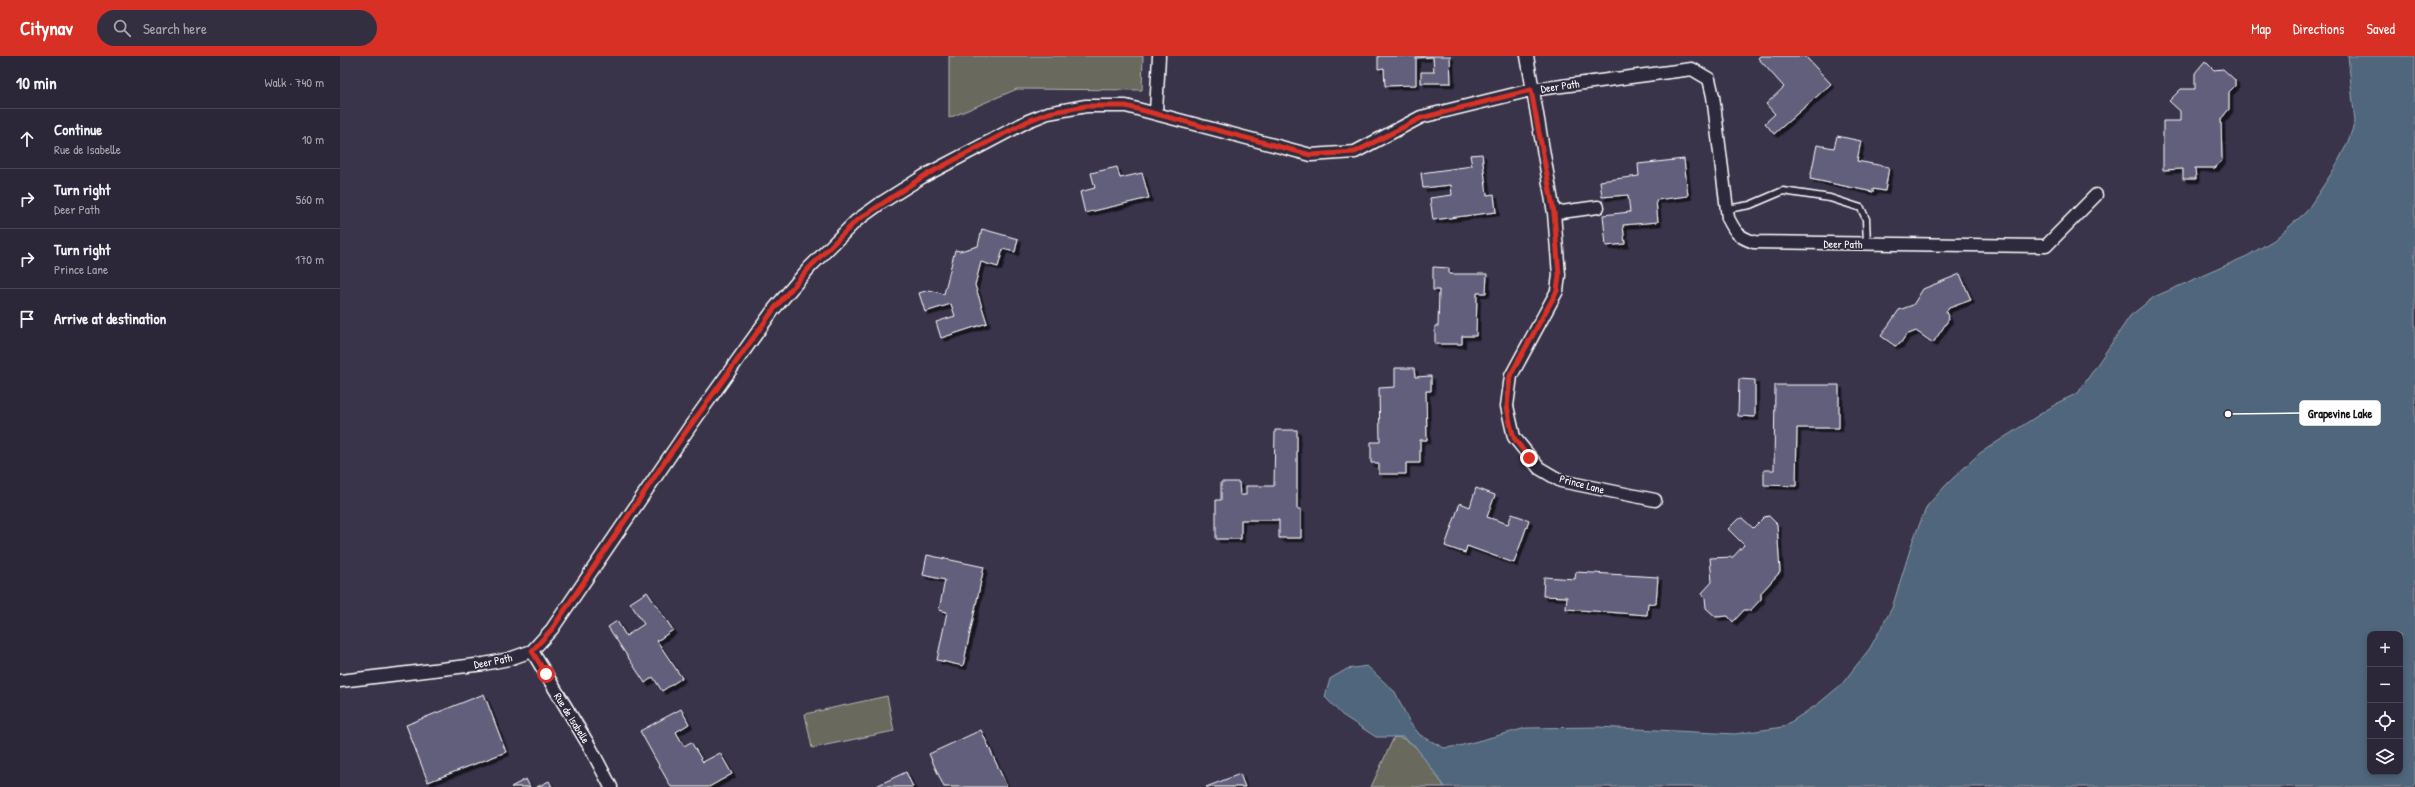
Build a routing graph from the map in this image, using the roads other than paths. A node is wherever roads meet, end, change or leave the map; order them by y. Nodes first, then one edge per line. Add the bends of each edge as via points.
1 (1159, 56) edge
2 (1527, 56) edge
3 (1531, 90) junction
4 (1156, 112) junction
5 (2096, 195) dead end
6 (1598, 208) dead end
7 (1727, 209) junction
8 (1554, 213) junction
9 (1867, 244) junction
10 (1655, 500) dead end
11 (532, 651) junction
12 (340, 681) edge
13 (611, 787) edge

1 - 4 street
2 - 3 street, Prince Lane
3 - 4 street, Deer Path via 1421,118 1355,152 1311,155
3 - 7 street, Deer Path via 1692,69 1709,78
3 - 8 street, Prince Lane
4 - 11 street, Deer Path via 1119,106 1086,106 1048,113 924,176 856,221 810,267 774,309 552,629
5 - 9 street, Deer Path via 2046,246
6 - 8 street
7 - 9 street, Deer Path via 1735,234 1754,242
7 - 9 lane via 1750,205 1782,191 1830,198 1861,208 1866,219
8 - 10 street, Prince Lane via 1559,275 1557,291 1510,376 1507,406 1514,437 1539,468 1561,481
11 - 12 street, Deer Path via 484,664
11 - 13 street, Rue de Isabelle

